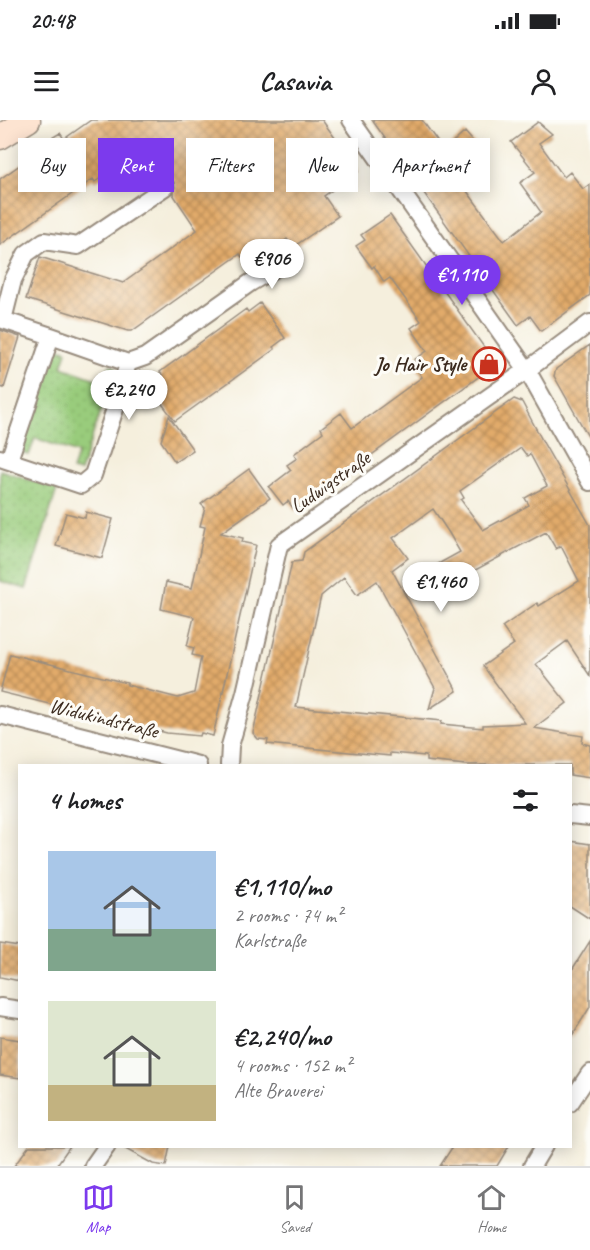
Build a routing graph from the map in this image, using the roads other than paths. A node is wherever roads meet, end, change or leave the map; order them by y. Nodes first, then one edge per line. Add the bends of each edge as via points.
1 (28, 120) edge
2 (351, 120) edge
3 (0, 137) edge
4 (158, 192) edge
5 (277, 267) dead end
6 (590, 323) edge
7 (51, 336) junction
8 (128, 363) junction
9 (527, 370) junction
10 (4, 459) edge
11 (590, 482) edge
12 (0, 715) edge
13 (194, 764) edge
14 (229, 764) edge
15 (572, 815) edge
16 (590, 817) edge
17 (0, 1007) edge
18 (18, 1010) edge
19 (590, 1072) edge
20 (572, 1099) edge
21 (106, 1148) edge
22 (543, 1148) edge
23 (93, 1166) edge
24 (532, 1166) edge

1 - 3 main road
2 - 9 street
4 - 7 street via 78,246 44,241 26,254 13,280 3,320
5 - 8 street via 145,357
6 - 9 street, Ludwigstraße
7 - 8 street
7 - 10 street
8 - 10 street via 93,475 81,485
9 - 11 street
9 - 14 street, Ludwigstraße via 279,545 230,746
12 - 13 street, Widukindstraße
15 - 16 street
17 - 18 street
19 - 20 street
21 - 23 street
22 - 24 street

